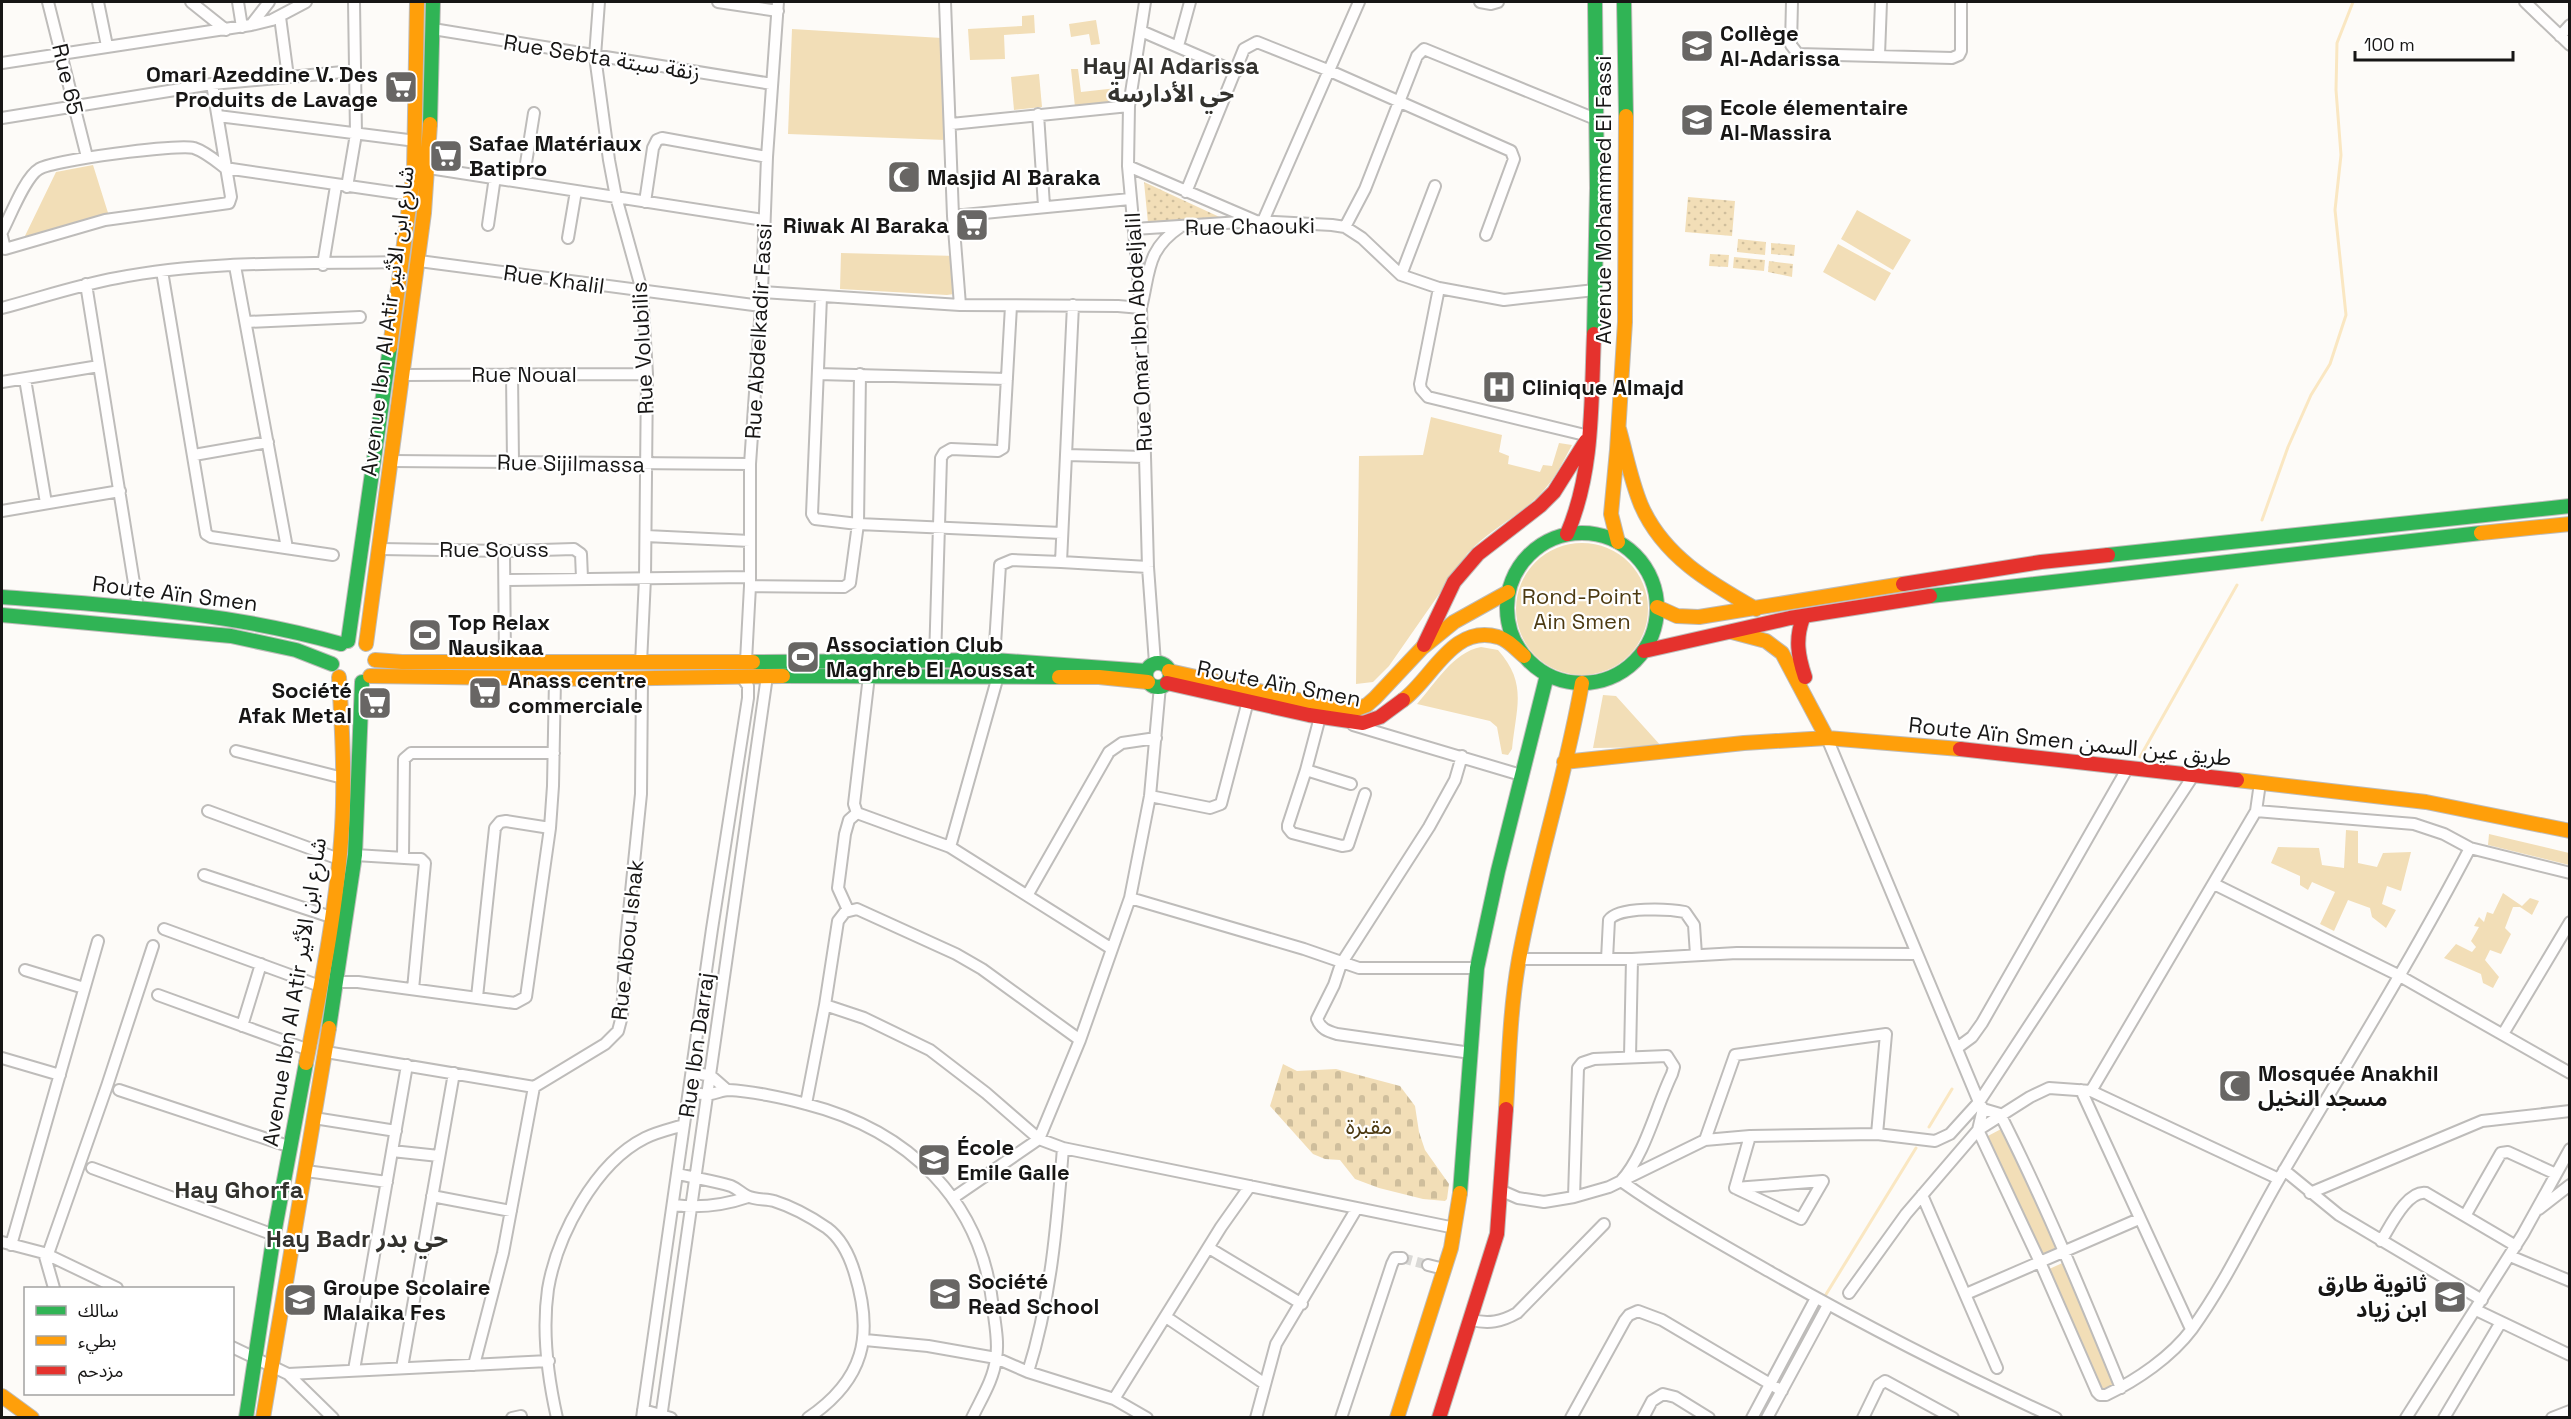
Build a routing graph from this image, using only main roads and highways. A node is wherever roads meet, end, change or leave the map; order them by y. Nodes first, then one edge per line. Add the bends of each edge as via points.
1 (417, 2) edge
2 (433, 2) edge
3 (1595, 2) edge
4 (1624, 2) edge
5 (1619, 429) junction
6 (1589, 436) junction
7 (2570, 506) edge
8 (2570, 524) edge
9 (1567, 534) junction
10 (1618, 542) junction
11 (1508, 592) junction
12 (2, 597) edge
13 (1657, 607) junction
14 (1756, 609) junction
15 (2, 615) edge
16 (1803, 618) junction
17 (1727, 630) junction
18 (344, 643) junction
19 (366, 644) junction
20 (1422, 648) junction
21 (1644, 651) junction
22 (1524, 656) junction
23 (375, 660) junction
24 (332, 664) junction
25 (1547, 675) junction
26 (1158, 676) junction
27 (339, 677) junction
28 (366, 679) junction
29 (1582, 683) junction
30 (1827, 738) junction
31 (1564, 762) junction
32 (2570, 831) edge
33 (2, 1396) edge
34 (32, 1418) edge
35 (246, 1418) edge
36 (263, 1418) edge
37 (1397, 1418) edge
38 (1439, 1418) edge

1 - 18 main road, Avenue Ibn Al Atir شارع ابن الأثير via 416,141 411,195 373,478
2 - 19 main road, Avenue Ibn Al Atir شارع ابن الأثير via 429,168
3 - 6 main road, Avenue Mohammed El Fassi via 1598,120
4 - 5 main road, Avenue Mohammed El Fassi via 1627,209
5 - 10 main road, Avenue Mohammed El Fassi via 1611,514
5 - 14 main road via 1645,513 1662,542 1689,569
6 - 9 main road, Avenue Mohammed El Fassi via 1582,497
6 - 20 main road via 1554,492 1478,554 1454,582
7 - 14 main road via 2041,562
8 - 16 main road via 2012,585
9 - 10 main road via 1595,533
9 - 11 main road via 1548,540 1527,556 1515,572
10 - 13 main road via 1647,569
11 - 20 main road, Route Aïn Smen via 1454,622
11 - 22 main road via 1508,624
12 - 18 main road, Route Aïn Smen via 138,608 270,626
13 - 14 main road via 1688,617
13 - 21 main road via 1653,632
15 - 24 main road, Route Aïn Smen via 231,636 296,650
16 - 17 main road
16 - 30 main road via 1796,634 1798,658
17 - 21 main road
17 - 30 main road via 1766,641 1782,653
18 - 19 main road
18 - 24 main road via 333,654
19 - 23 main road
20 - 26 main road, Route Aïn Smen via 1389,685 1367,705 1354,710
21 - 29 main road via 1616,675
22 - 25 main road
22 - 26 main road, Route Aïn Smen via 1499,637 1488,635 1456,643 1407,697 1380,717 1364,723 1248,701
23 - 26 main road via 993,660 1095,666
23 - 28 main road
24 - 27 main road
25 - 29 main road
25 - 37 main road via 1477,968 1459,1211
26 - 28 main road
27 - 28 main road via 350,683
27 - 35 main road, Avenue Ibn Al Atir شارع ابن الأثير via 343,778 339,859
28 - 36 main road, Avenue Ibn Al Atir شارع ابن الأثير via 355,855 326,1052
29 - 31 main road
30 - 31 main road, Route Aïn Smen طريق عين السمن
30 - 32 main road, Route Aïn Smen طريق عين السمن via 1909,743 2426,802
31 - 38 main road via 1520,959 1511,1019 1497,1234
33 - 34 main road

